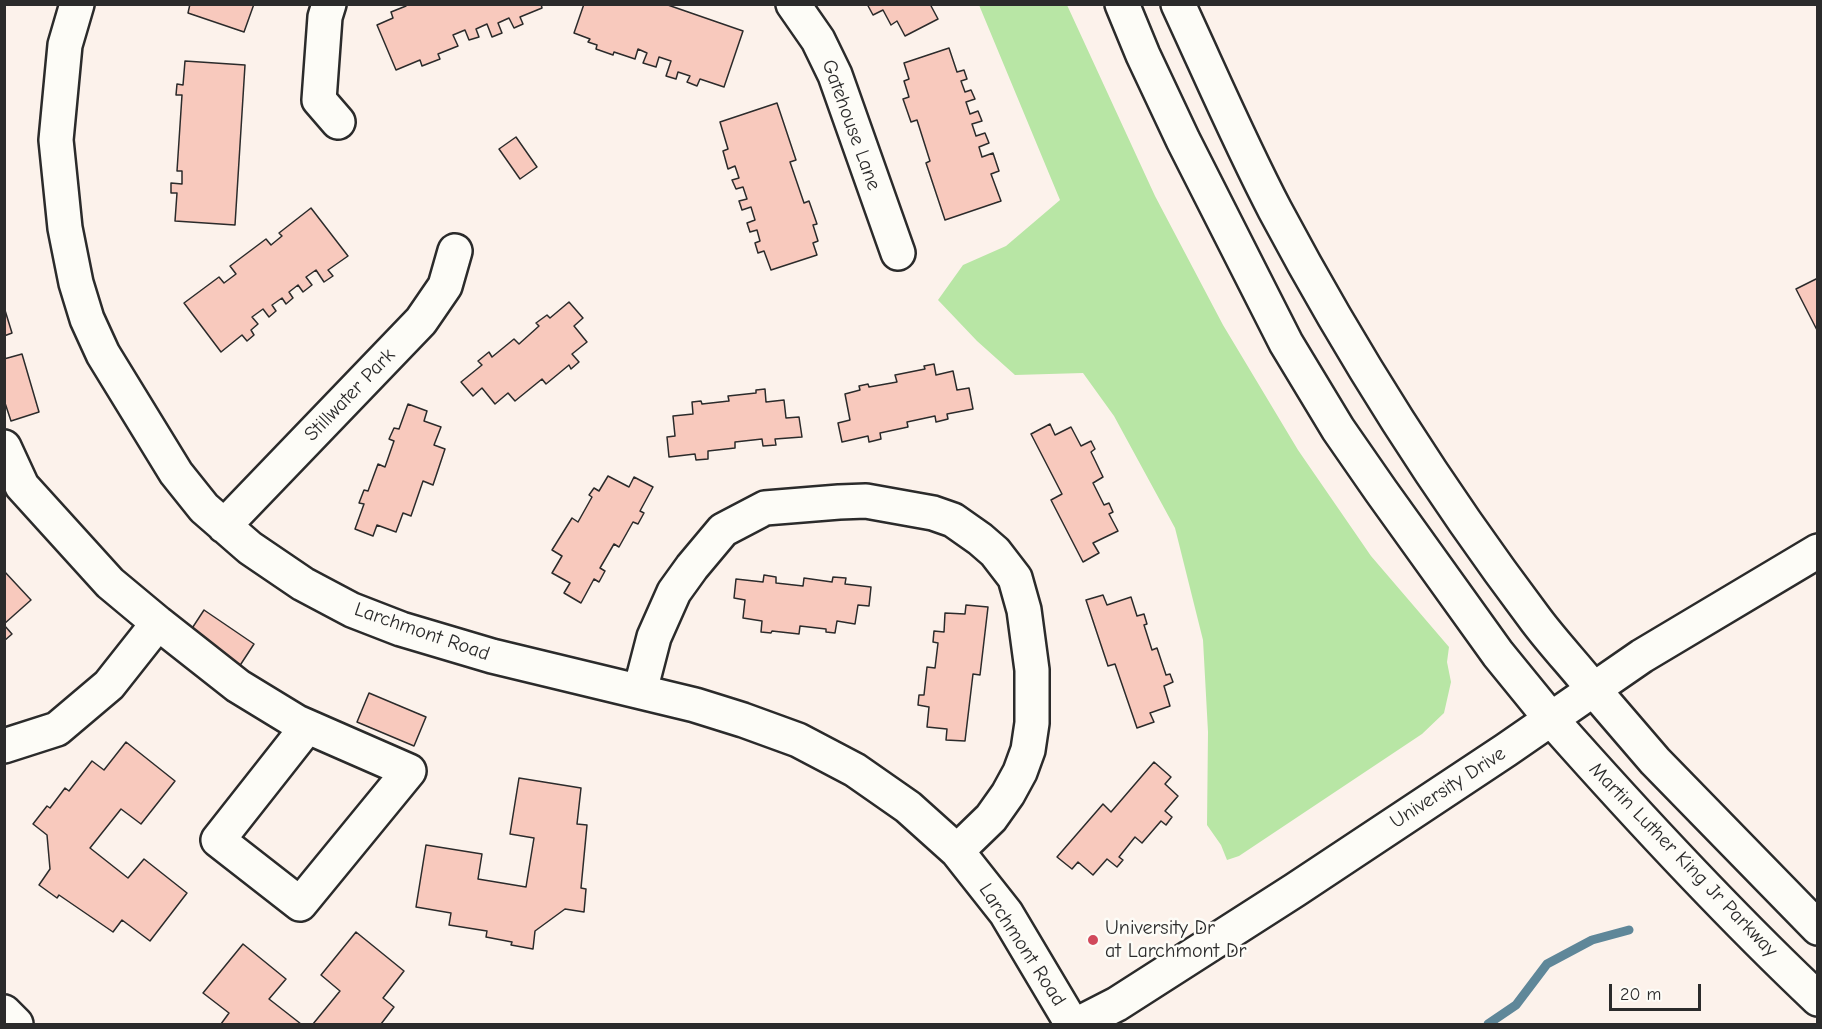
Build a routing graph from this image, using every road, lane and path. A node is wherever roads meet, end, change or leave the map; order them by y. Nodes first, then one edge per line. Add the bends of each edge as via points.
1 (77, 4) edge
2 (329, 4) edge
3 (793, 4) edge
4 (1122, 4) edge
5 (1178, 4) edge
6 (338, 122) dead end
7 (455, 251) dead end
8 (898, 253) dead end
9 (4, 447) edge
10 (224, 526) junction
11 (1818, 551) edge
12 (158, 623) junction
13 (1594, 690) junction
14 (640, 691) junction
15 (1551, 719) junction
16 (308, 727) junction
17 (4, 746) edge
18 (957, 851) junction
19 (1818, 927) edge
20 (1818, 999) edge
21 (4, 1012) edge
22 (16, 1024) edge
23 (1072, 1024) edge
24 (1078, 1024) edge

1 - 10 main road, Larchmont Road via 65,45 56,140 65,228 76,283 103,354 176,473
2 - 6 main road via 319,100
3 - 8 main road, Gatehouse Lane via 818,40 835,75
4 - 15 main road, Martin Luther King Jr Parkway via 1183,140 1286,343 1381,491 1494,648
5 - 13 main road via 1276,210 1346,336 1466,523 1537,621
7 - 10 main road, Stillwater Park via 444,286 421,321
9 - 12 main road via 22,486 110,583
10 - 14 main road, Larchmont Road via 303,584 362,614 492,656
11 - 13 main road, University Drive via 1642,656
12 - 16 main road via 238,686
12 - 17 main road via 109,686 57,729
13 - 15 main road, University Drive
13 - 19 main road via 1655,761
14 - 18 main road, Larchmont Road via 798,740 891,794
14 - 18 main road via 654,637 674,592 723,530 765,508 839,502 866,501 953,520 995,552 1015,578 1024,610 1032,680 1032,723 1020,772 991,818
15 - 20 main road, Martin Luther King Jr Parkway via 1650,830
15 - 24 main road, University Drive via 1295,890 1117,1004
16 - 16 main road via 409,771 300,904 218,840
18 - 23 main road, Larchmont Road via 1006,913
21 - 22 main road

